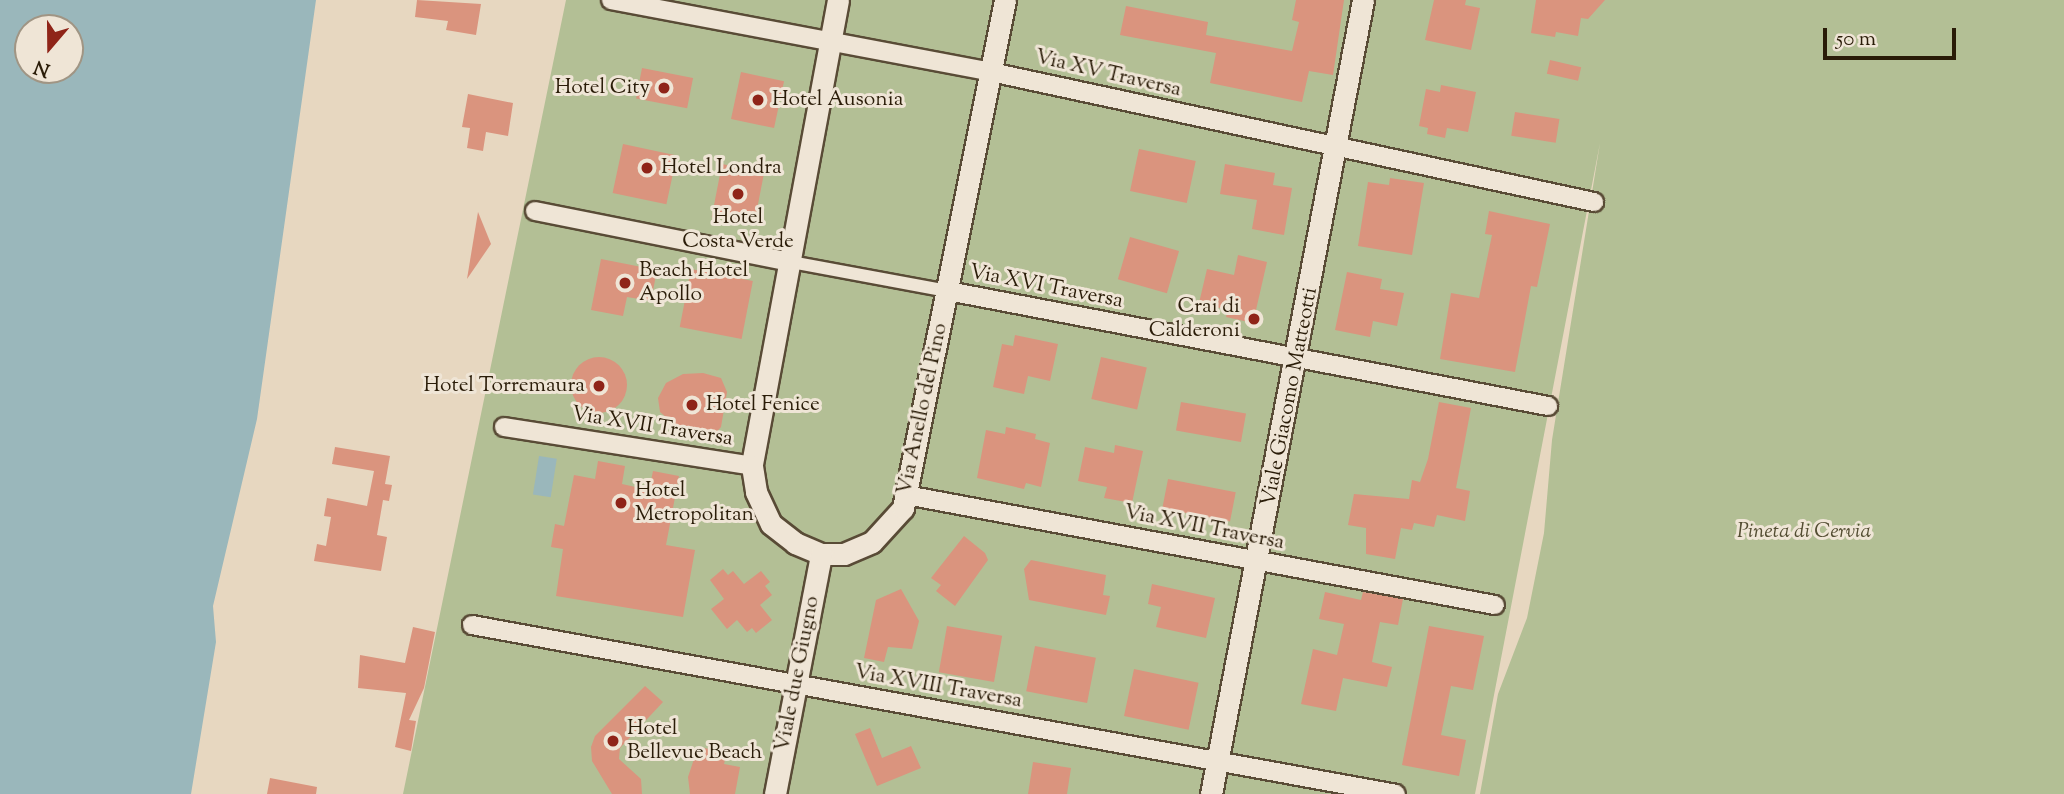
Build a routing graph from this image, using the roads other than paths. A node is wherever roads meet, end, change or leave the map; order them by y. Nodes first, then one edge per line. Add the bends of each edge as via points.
1 (611, 0) edge
2 (838, 0) edge
3 (1005, 0) edge
4 (1363, 0) edge
5 (831, 41) junction
6 (991, 72) junction
7 (1336, 148) junction
8 (1594, 202) dead end
9 (535, 211) dead end
10 (791, 262) junction
11 (948, 291) junction
12 (1296, 359) junction
13 (1548, 406) dead end
14 (504, 427) dead end
15 (752, 466) junction
16 (906, 495) junction
17 (821, 554) junction
18 (1259, 561) junction
19 (1495, 605) dead end
20 (471, 625) dead end
21 (795, 684) junction
22 (1217, 762) junction
23 (775, 794) edge
24 (1211, 794) edge
25 (1396, 794) edge

1 - 5 street, Via XV Traversa
2 - 5 street
3 - 6 street, Via Anello del Pino
4 - 7 street, Viale Giacomo Matteotti
5 - 6 street, Via XV Traversa
5 - 10 street
6 - 7 street, Via XV Traversa
6 - 11 street, Via Anello del Pino
7 - 8 street, Via XV Traversa
7 - 12 street, Viale Giacomo Matteotti
9 - 10 street, Via XVI Traversa
10 - 11 street, Via XVI Traversa
10 - 15 street
11 - 12 street, Via XVI Traversa
11 - 16 street, Via Anello del Pino
12 - 13 street, Via XVI Traversa
12 - 18 street, Viale Giacomo Matteotti
14 - 15 street, Via XVII Traversa
15 - 17 street via 756,492 771,524 795,543
16 - 17 street, Via Anello del Pino via 884,534 844,554
16 - 18 street, Via XVII Traversa
17 - 21 street, Viale due Giugno
18 - 19 street, Via XVII Traversa
18 - 22 street, Viale Giacomo Matteotti
20 - 21 street, Via XVIII Traversa
21 - 22 street, Via XVIII Traversa
21 - 23 street, Viale due Giugno
22 - 24 street, Viale Giacomo Matteotti
22 - 25 street, Via XVIII Traversa

